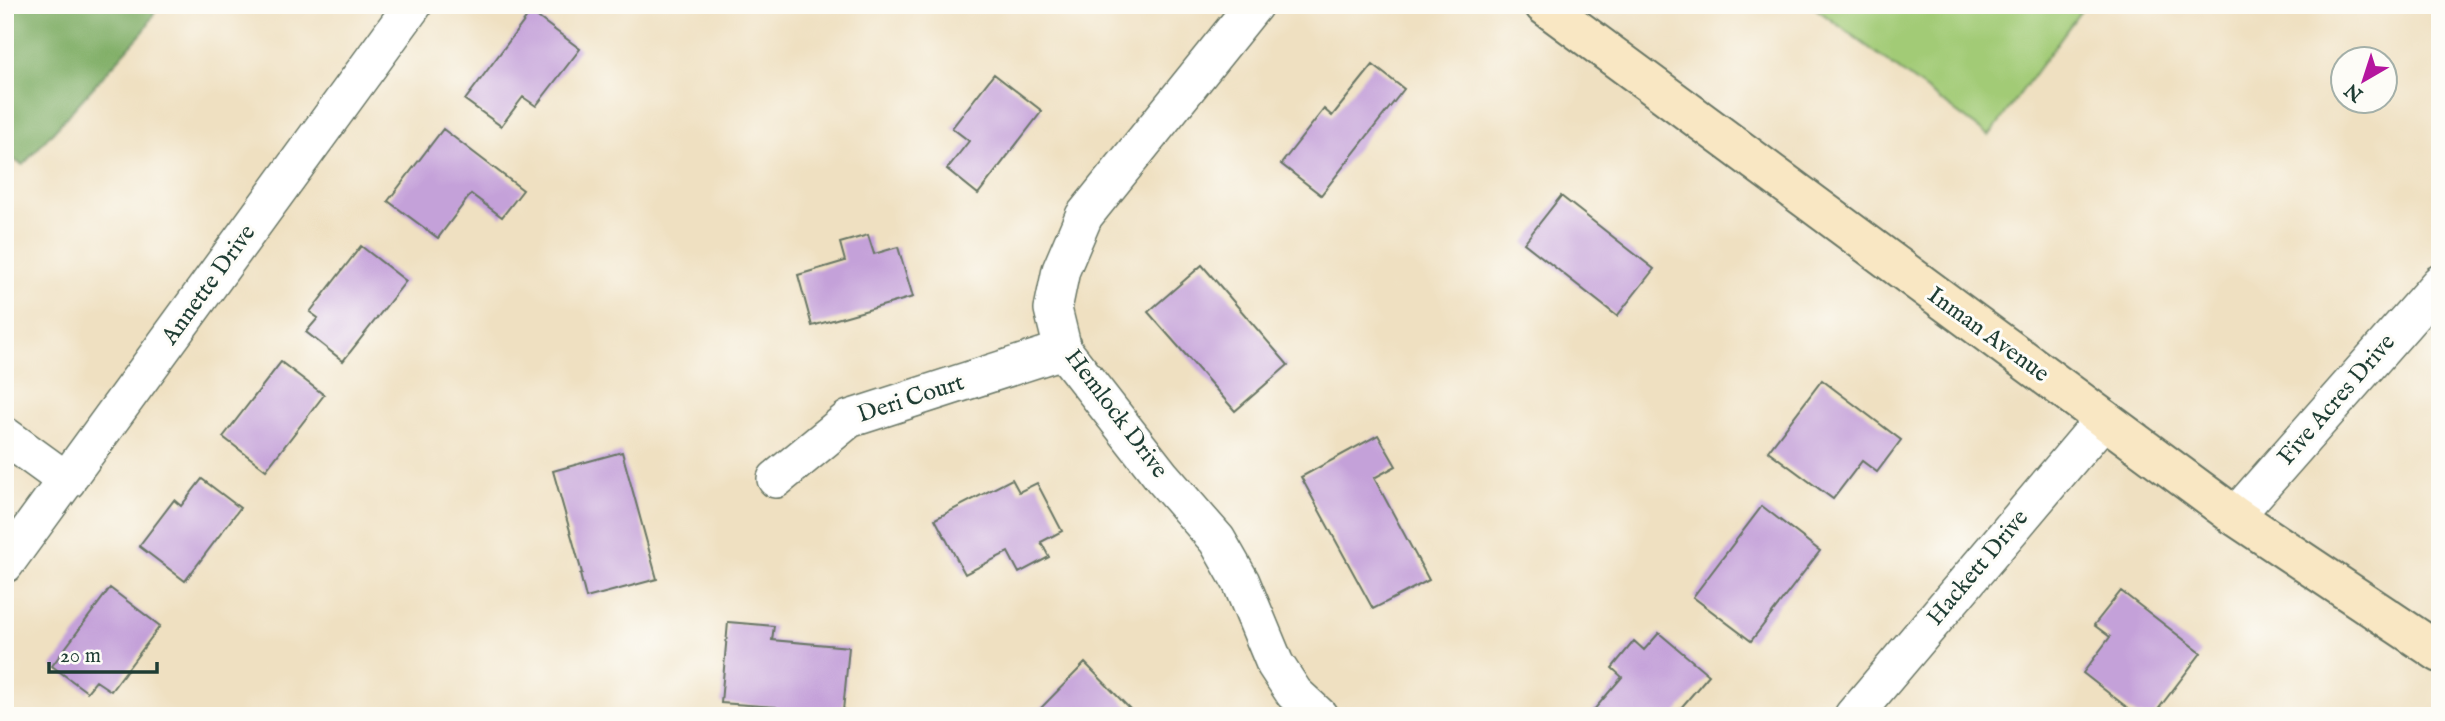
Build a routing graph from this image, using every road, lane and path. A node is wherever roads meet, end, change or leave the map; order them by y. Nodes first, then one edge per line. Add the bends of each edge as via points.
1 (413, 5) edge
2 (1254, 5) edge
3 (1544, 5) edge
4 (2440, 283) edge
5 (1063, 350) junction
6 (2103, 420) junction
7 (5, 436) edge
8 (776, 480) dead end
9 (66, 481) junction
10 (2235, 516) junction
11 (5, 564) edge
12 (2440, 653) edge
13 (1319, 716) edge
14 (1853, 716) edge

1 - 9 street, Annette Drive
2 - 5 street, Hemlock Drive via 1084,216 1061,270 1053,309
3 - 6 main road, Inman Avenue
4 - 10 street, Five Acres Drive
5 - 8 street, Deri Court via 849,419
5 - 13 street, Hemlock Drive via 1217,540 1241,582 1275,664 1293,693
6 - 10 main road, Inman Avenue
6 - 14 street, Hackett Drive
7 - 9 street
9 - 11 street, Annette Drive
10 - 12 main road, Inman Avenue

